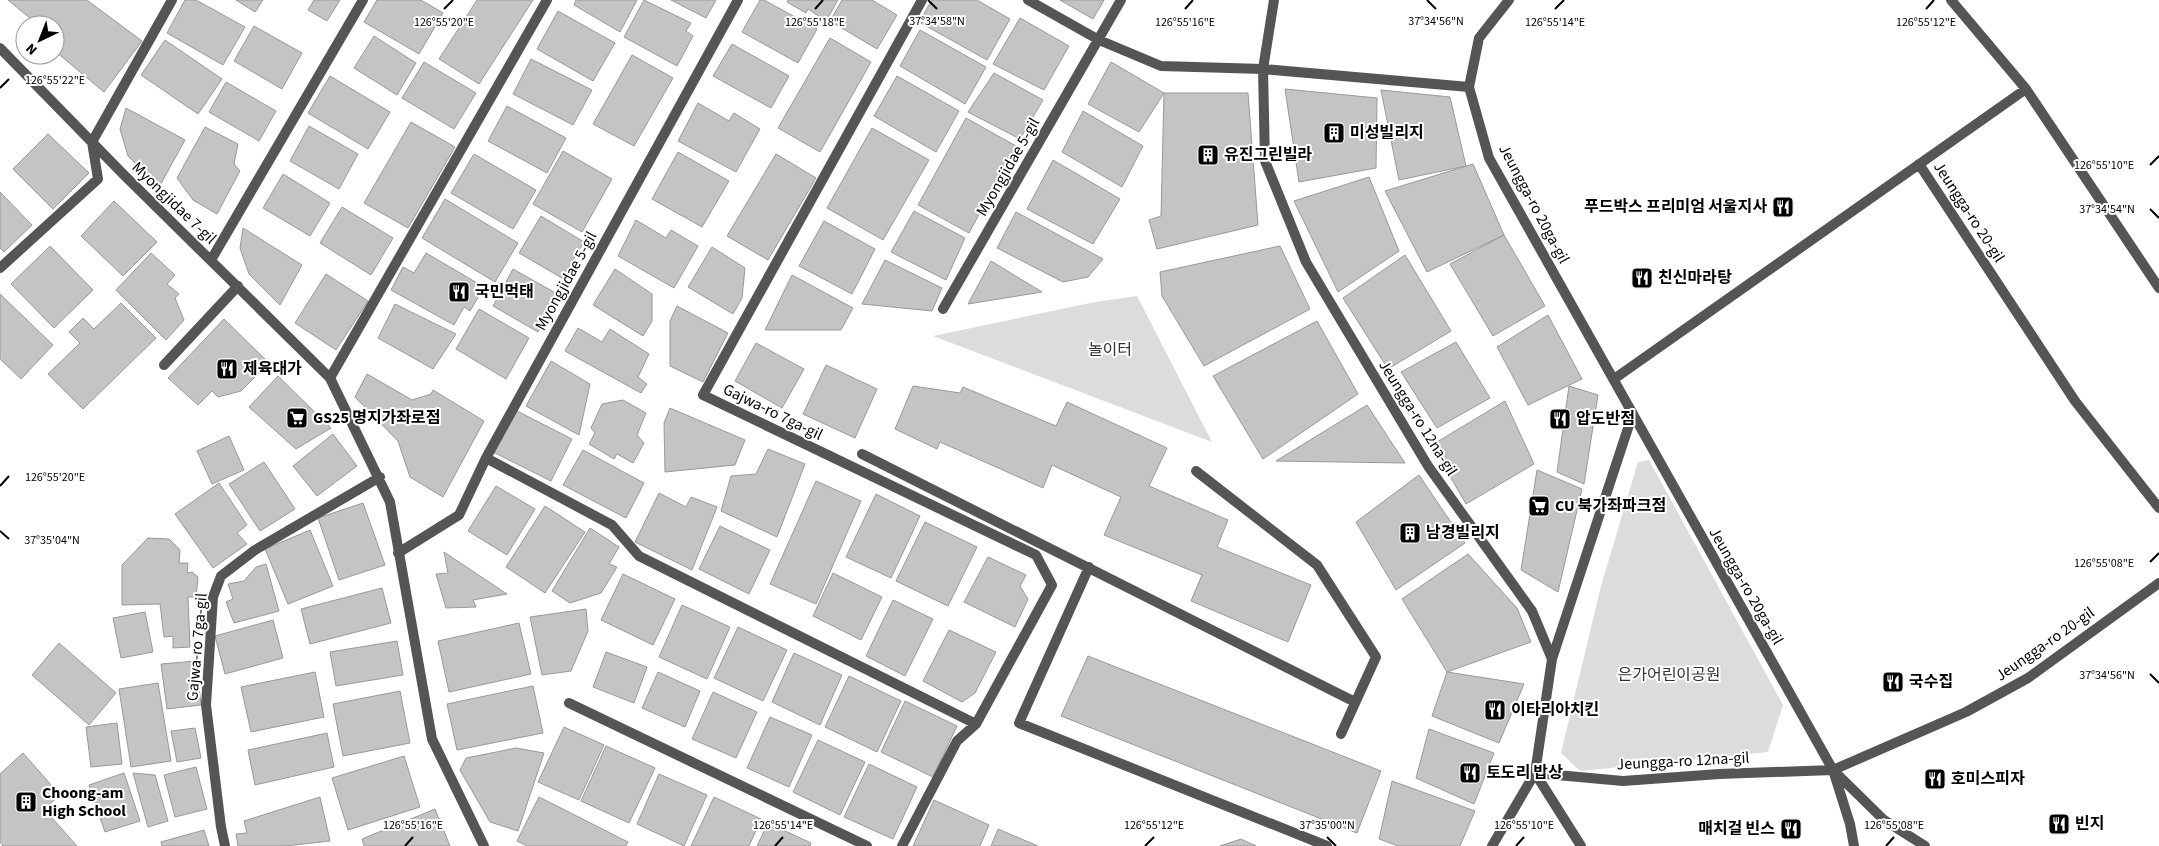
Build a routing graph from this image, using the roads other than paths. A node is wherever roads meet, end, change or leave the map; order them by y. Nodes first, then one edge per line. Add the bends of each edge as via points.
1 (172, 0) edge
2 (363, 0) edge
3 (547, 0) edge
4 (738, 0) edge
5 (922, 0) edge
6 (1028, 0) edge
7 (1121, 0) edge
8 (1274, 0) edge
9 (1510, 0) edge
10 (1951, 0) edge
11 (1099, 40) junction
12 (0, 48) edge
13 (1263, 69) junction
14 (1469, 86) junction
15 (2026, 89) junction
16 (92, 142) junction
17 (1920, 164) junction
18 (212, 260) junction
19 (0, 268) edge
20 (238, 286) junction
21 (2159, 288) edge
22 (943, 309) dead end
23 (164, 365) dead end
24 (330, 378) junction
25 (1614, 379) junction
26 (1632, 416) junction
27 (862, 454) dead end
28 (486, 458) junction
29 (1196, 471) dead end
30 (380, 478) junction
31 (2159, 508) edge
32 (398, 553) junction
33 (1089, 567) junction
34 (2159, 583) edge
35 (1552, 659) junction
36 (1355, 702) junction
37 (569, 703) dead end
38 (976, 724) junction
39 (1341, 734) dead end
40 (1833, 770) junction
41 (1534, 773) junction
42 (225, 846) edge
43 (484, 846) edge
44 (867, 846) edge
45 (902, 846) edge
46 (1327, 846) edge
47 (1492, 846) edge
48 (1581, 846) edge
49 (1854, 846) edge
50 (1925, 846) edge

1 - 16 street
2 - 18 street
3 - 24 street
4 - 28 street, Myongjidae 5-gil
5 - 38 street, Gajwa-ro 7ga-gil via 703,394 1036,555 1052,585
6 - 11 street
7 - 11 street, Myongjidae 5-gil
8 - 13 street, Jeungga-ro 12na-gil
9 - 14 street, Jeungga-ro 20ga-gil via 1479,38
10 - 15 street
11 - 13 street via 1162,66
11 - 22 street, Myongjidae 5-gil
12 - 16 street, Myongjidae 7-gil
13 - 14 street
13 - 35 street, Jeungga-ro 12na-gil via 1265,161 1306,262 1428,466 1532,611
14 - 25 street, Jeungga-ro 20ga-gil via 1489,158
15 - 17 street
15 - 21 street
16 - 18 street, Myongjidae 7-gil
16 - 19 street via 98,179
17 - 25 street, Jeungga-ro 20-gil
17 - 31 street, Jeungga-ro 20-gil via 2074,401
18 - 20 street, Myongjidae 7-gil
20 - 23 street
20 - 24 street, Myongjidae 7-gil
24 - 30 street
25 - 26 street, Jeungga-ro 20ga-gil
26 - 35 street
26 - 40 street, Jeungga-ro 20ga-gil
27 - 33 street
28 - 32 street, Myongjidae 5-gil via 459,515
28 - 38 street via 612,525 639,556
29 - 36 street via 1317,565 1376,657
30 - 32 street via 390,502
30 - 42 street, Gajwa-ro 7ga-gil via 255,550 221,576 213,597 206,705
32 - 43 street via 432,739
33 - 36 street
33 - 46 street via 1019,723
34 - 40 street, Jeungga-ro 20-gil via 2028,678 1966,712
35 - 41 street
36 - 39 street
37 - 44 street
38 - 45 street, Gajwa-ro 7ga-gil via 957,741
40 - 41 street, Jeungga-ro 12na-gil via 1623,781
40 - 49 street
40 - 50 street via 1884,820
41 - 47 street
41 - 48 street

